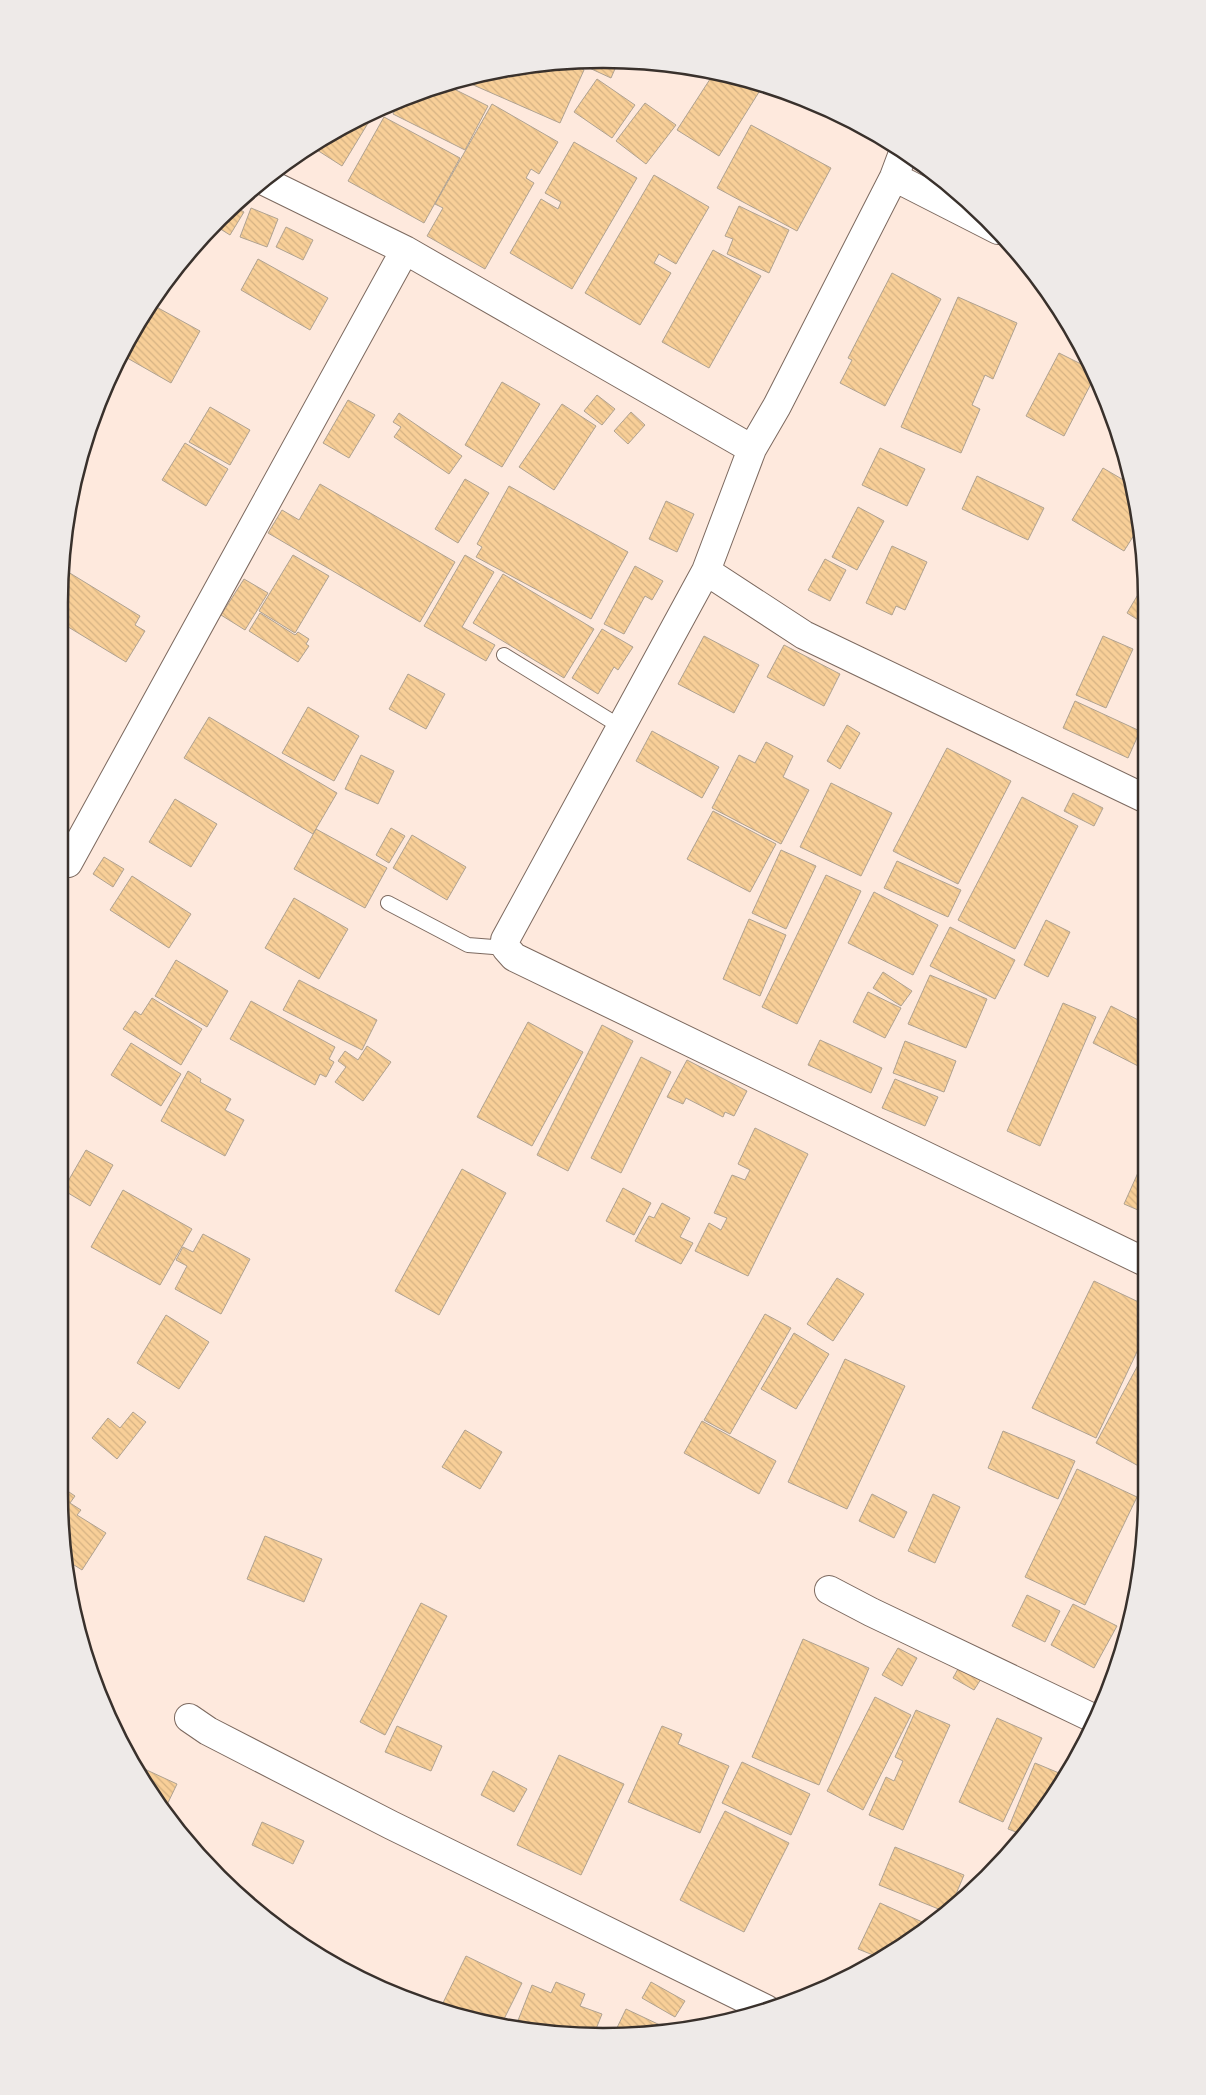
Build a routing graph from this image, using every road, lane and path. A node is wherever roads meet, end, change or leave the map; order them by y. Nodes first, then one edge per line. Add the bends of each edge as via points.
1 (898, 165) edge
2 (270, 184) edge
3 (966, 209) edge
4 (405, 250) junction
5 (752, 448) junction
6 (706, 570) junction
7 (504, 655) dead end
8 (621, 727) junction
9 (1138, 795) edge
10 (68, 863) dead end
11 (388, 903) dead end
12 (506, 948) junction
13 (1138, 1259) edge
14 (829, 1590) dead end
15 (1089, 1716) edge
16 (189, 1718) dead end
17 (757, 2005) edge

1 - 3 street
1 - 5 street via 777,406
2 - 4 street
4 - 5 street
4 - 10 street
5 - 6 street
6 - 8 street
6 - 9 street via 804,635
7 - 8 lane
8 - 12 street via 505,940
11 - 12 lane via 468,945
12 - 13 street via 514,958
14 - 15 street
16 - 17 street via 208,1731 391,1825

